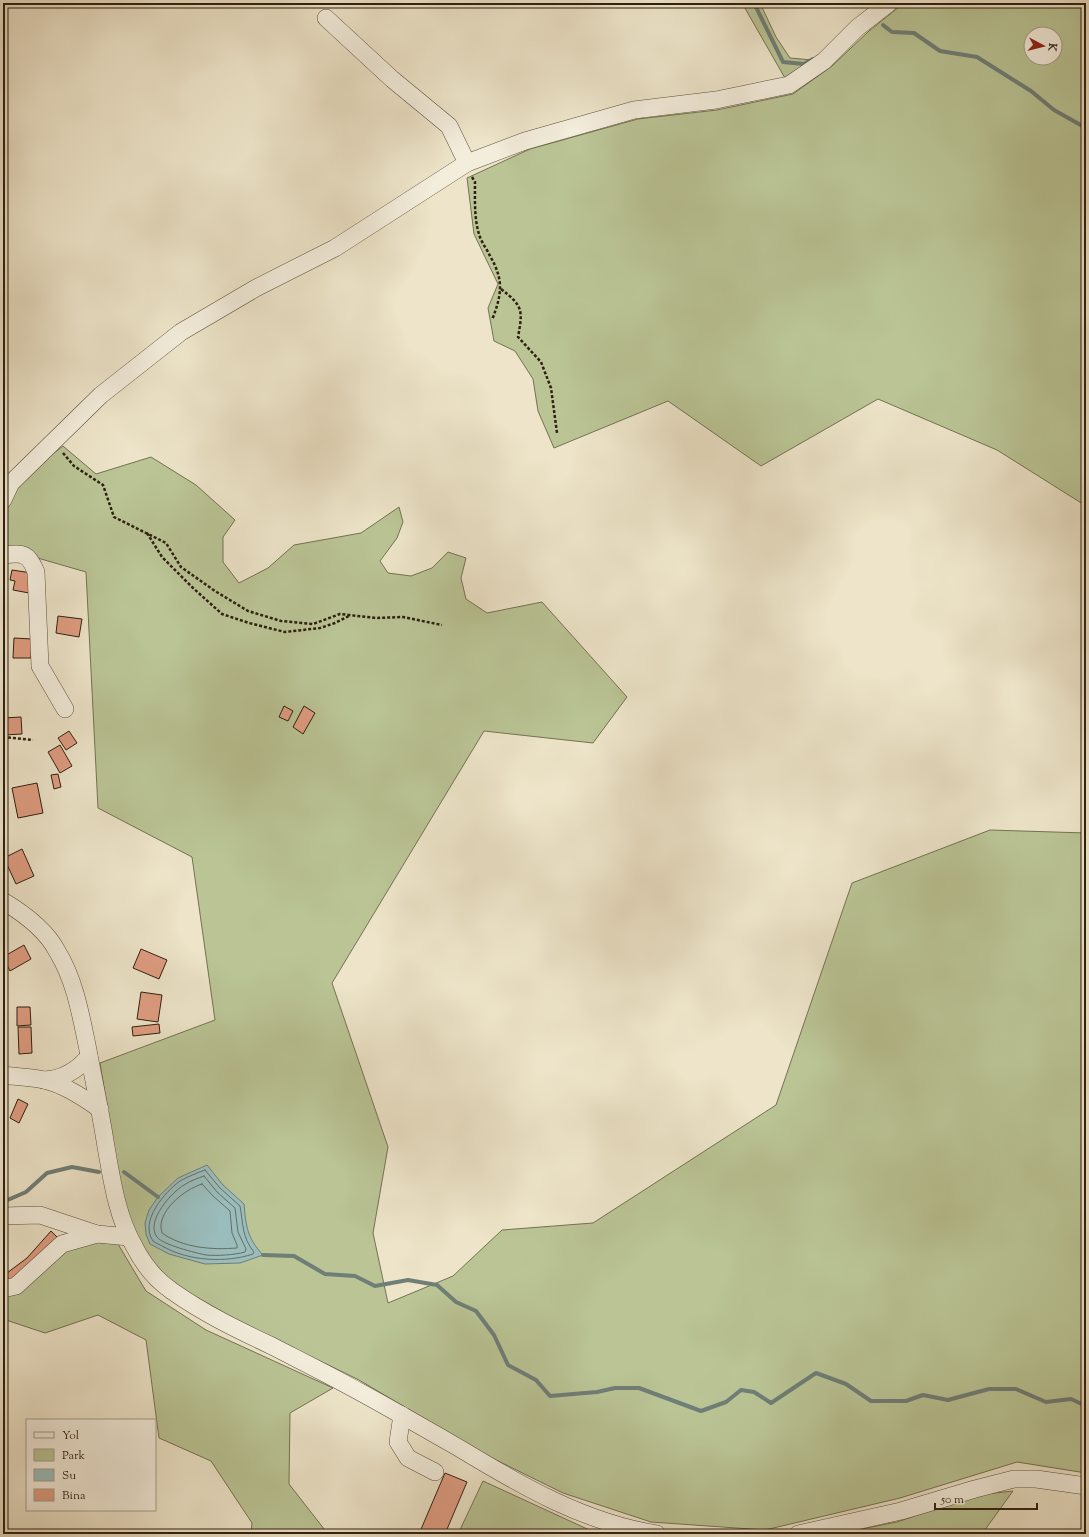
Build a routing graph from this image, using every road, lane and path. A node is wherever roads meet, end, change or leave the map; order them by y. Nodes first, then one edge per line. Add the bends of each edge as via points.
1 (889, 3) edge
2 (326, 18) dead end
3 (467, 163) junction
4 (501, 289) junction
5 (492, 320) dead end
6 (557, 432) dead end
7 (53, 442) junction
8 (3, 500) edge
9 (147, 532) junction
10 (3, 555) edge
11 (350, 615) junction
12 (442, 625) dead end
13 (65, 709) dead end
14 (3, 737) edge
15 (33, 740) dead end
16 (3, 901) edge
17 (89, 1056) junction
18 (3, 1075) edge
19 (44, 1080) junction
20 (100, 1109) junction
21 (3, 1216) edge
22 (97, 1234) junction
23 (129, 1237) junction
24 (3, 1290) edge
25 (402, 1415) junction
26 (435, 1472) dead end
27 (1086, 1486) edge
28 (657, 1534) edge
29 (798, 1534) edge

1 - 3 street via 857,28 824,61 789,85 716,100 634,110 525,141
2 - 3 street via 392,79 449,126
3 - 4 path via 475,182 479,235 494,262
3 - 7 street via 335,248 256,288 181,332 101,395
4 - 5 path
4 - 6 path via 516,301 522,316 518,337 541,362 551,388
7 - 8 street via 11,483
7 - 9 path via 74,466 103,485 114,517
9 - 11 path via 166,543 182,567 248,611 281,621 313,624 340,614
9 - 11 path via 162,556 222,614 285,632 320,628
10 - 13 street via 20,553 31,560 36,572 40,666
11 - 12 path via 376,618 403,617
14 - 15 path
16 - 17 street via 36,925 57,949 76,996
17 - 19 street via 68,1074
17 - 20 street
18 - 19 street
19 - 20 street via 74,1092
20 - 23 street via 111,1180
21 - 22 street via 40,1215
22 - 23 street
22 - 24 street via 62,1244 16,1286
23 - 25 street via 150,1271 173,1292 226,1324
25 - 26 street via 398,1442 408,1458
25 - 28 street via 497,1471 560,1503 615,1525
27 - 29 street via 1036,1479 1014,1479 901,1511

